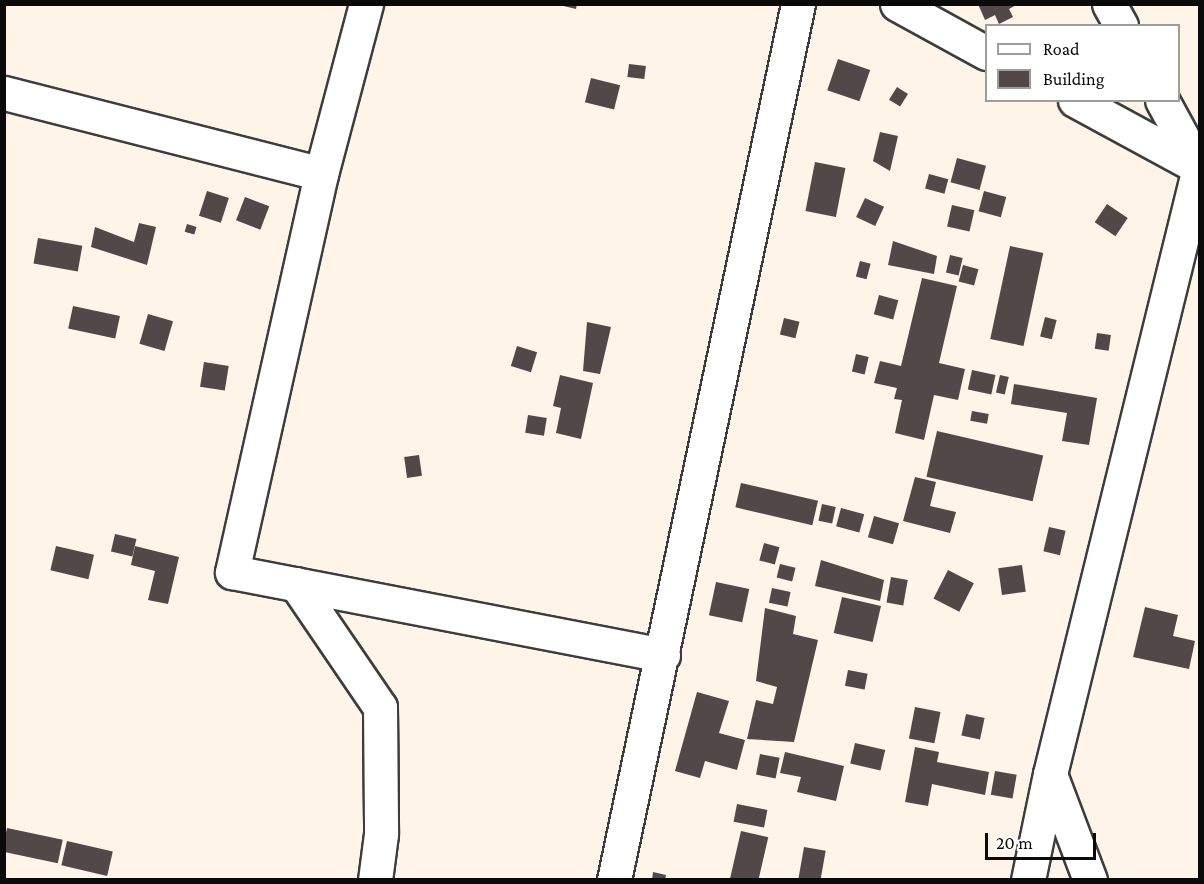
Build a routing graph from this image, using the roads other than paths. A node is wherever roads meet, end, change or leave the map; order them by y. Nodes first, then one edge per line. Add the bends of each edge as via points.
1 (366, 4) edge
2 (798, 4) edge
3 (897, 4) edge
4 (1109, 4) edge
5 (1120, 24) edge
6 (985, 52) edge
7 (4, 93) edge
8 (1079, 102) edge
9 (1163, 102) edge
10 (1199, 168) edge
11 (321, 174) junction
12 (296, 584) junction
13 (663, 655) junction
14 (1050, 774) junction
15 (375, 879) edge
16 (614, 879) edge
17 (1028, 879) edge
18 (1090, 879) edge

1 - 11 street
2 - 13 street
3 - 6 street
4 - 5 street
7 - 11 street
8 - 10 street
9 - 10 street
10 - 14 street
11 - 12 street via 232,572
12 - 13 street
12 - 15 street via 380,707 381,834
13 - 16 street
14 - 17 street
14 - 18 street

